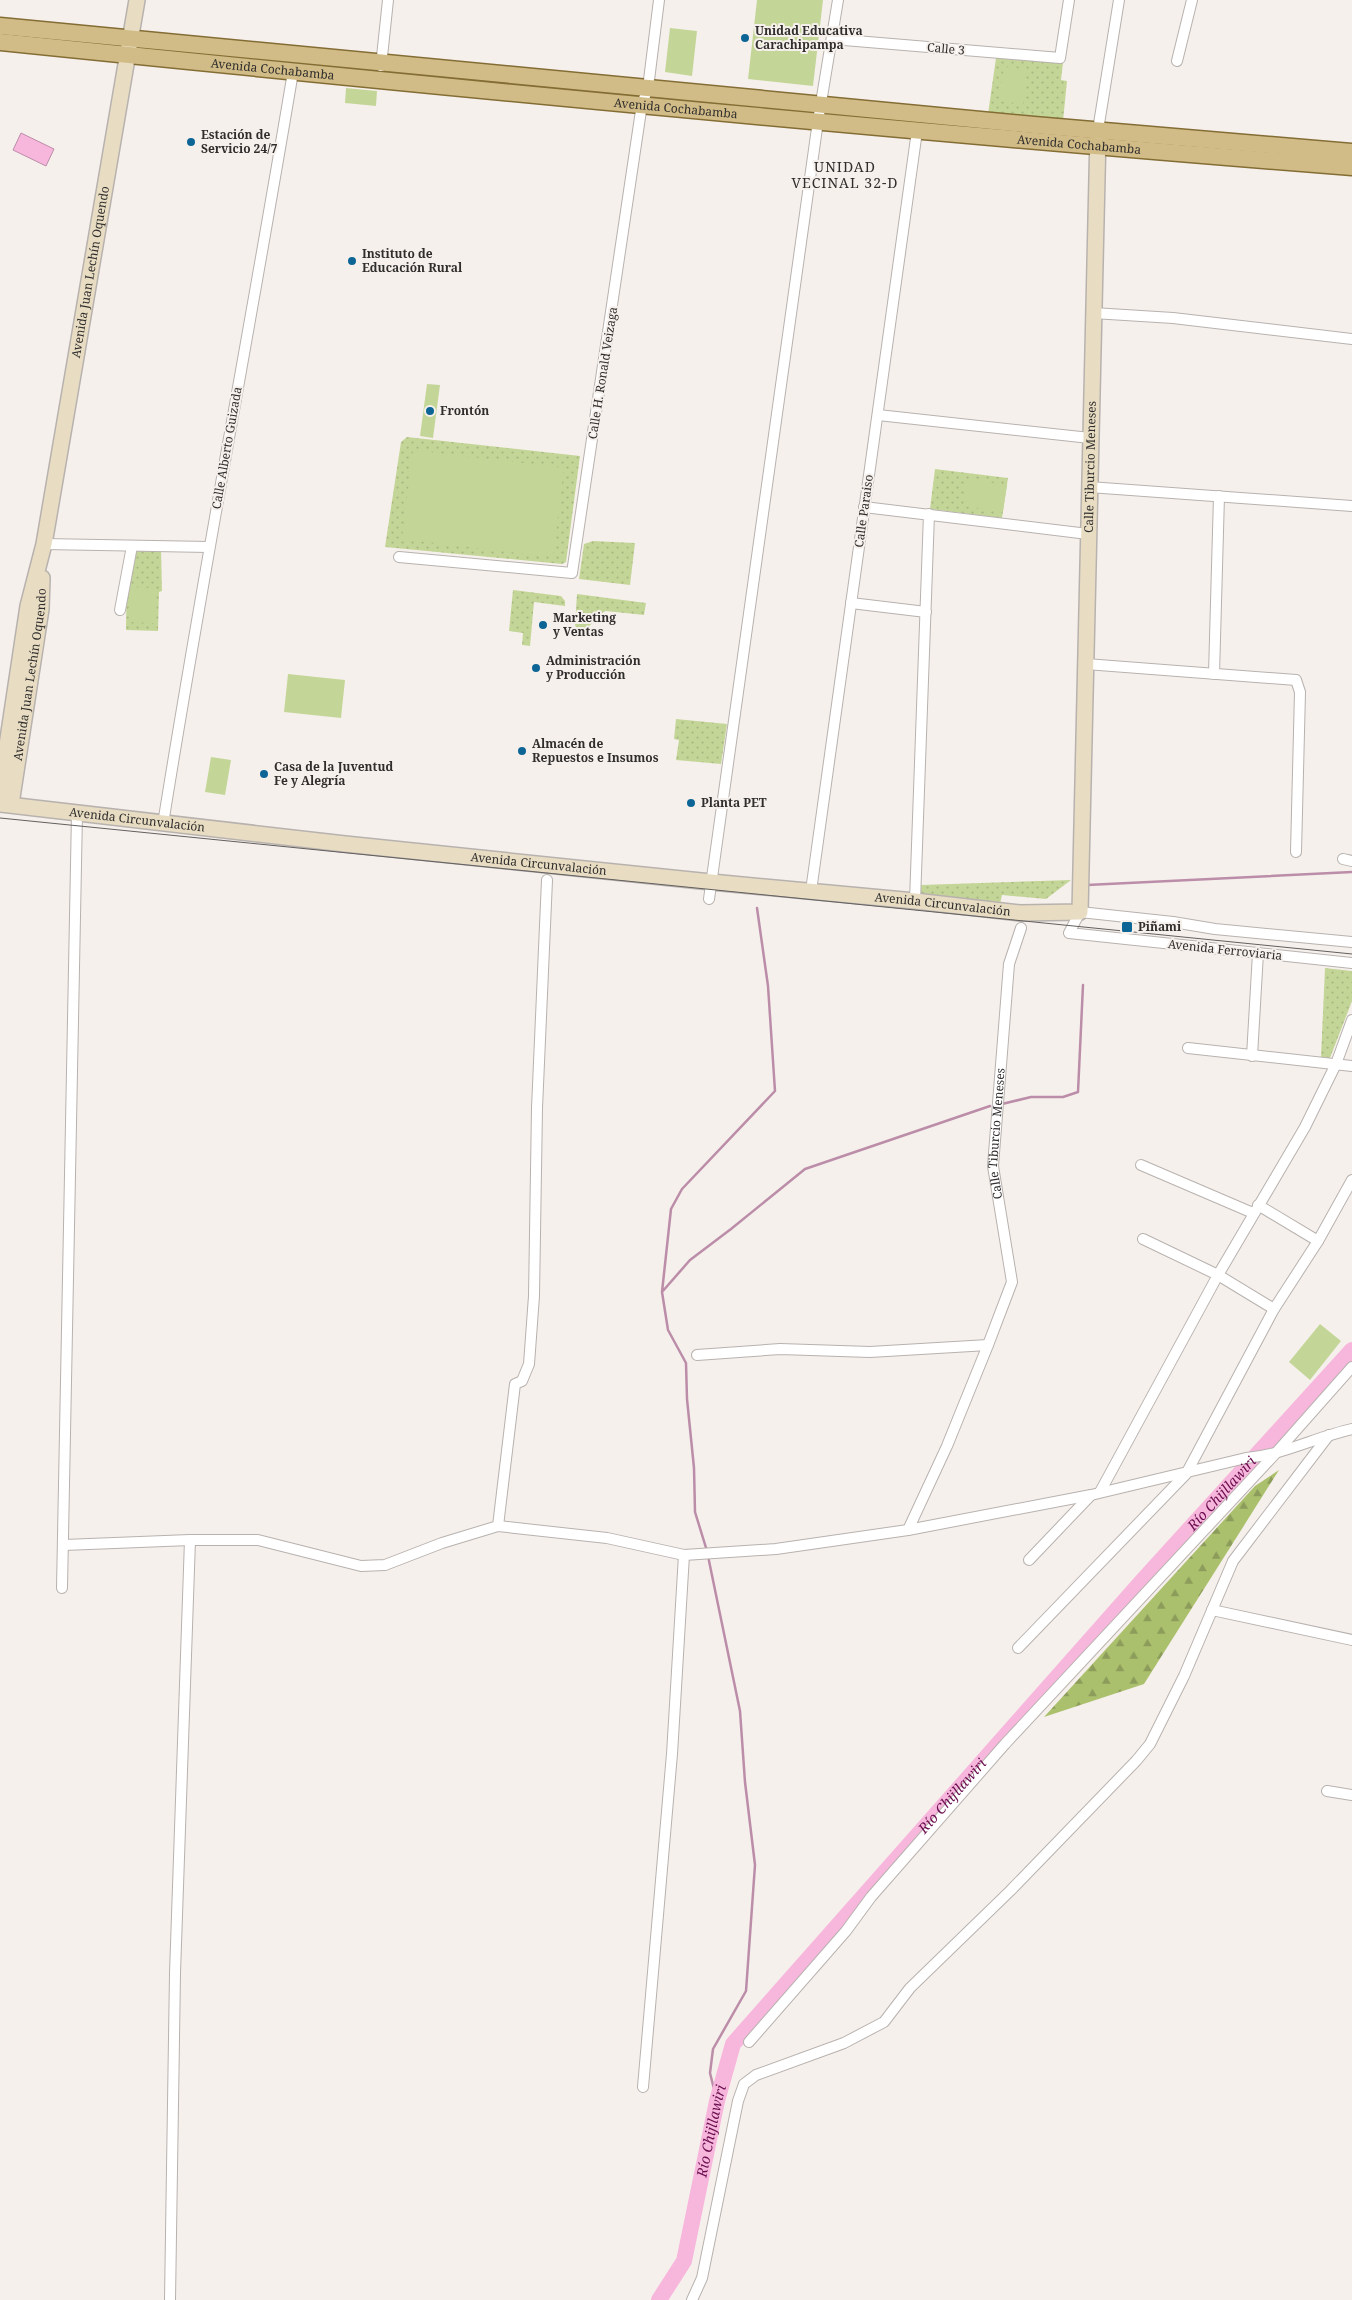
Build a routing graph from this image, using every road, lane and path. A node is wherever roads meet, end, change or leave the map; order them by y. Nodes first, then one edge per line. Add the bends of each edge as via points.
1 (137, 0) edge
2 (388, 0) edge
3 (659, 0) edge
4 (838, 0) edge
5 (1069, 0) edge
6 (1119, 0) edge
7 (1192, 0) edge
8 (0, 26) edge
9 (832, 39) junction
10 (0, 42) edge
11 (130, 47) junction
12 (1176, 61) dead end
13 (382, 64) junction
14 (293, 72) junction
15 (380, 81) junction
16 (648, 88) junction
17 (642, 104) junction
18 (821, 104) junction
19 (818, 121) junction
20 (918, 130) junction
21 (1098, 130) junction
22 (1096, 147) junction
23 (1352, 152) edge
24 (1352, 167) edge
25 (1093, 313) junction
26 (1352, 339) edge
27 (878, 416) junction
28 (1090, 438) junction
29 (1089, 486) junction
30 (1219, 496) junction
31 (1352, 506) edge
32 (864, 507) junction
33 (929, 514) junction
34 (1088, 534) junction
35 (44, 544) junction
36 (132, 546) junction
37 (209, 547) junction
38 (399, 557) dead end
39 (851, 603) junction
40 (120, 610) dead end
41 (926, 612) junction
42 (1086, 664) junction
43 (1214, 674) junction
44 (0, 792) edge
45 (6, 804) edge
46 (77, 813) junction
47 (163, 824) junction
48 (1296, 852) dead end
49 (547, 880) dead end
50 (710, 882) junction
51 (812, 891) junction
52 (709, 899) dead end
53 (915, 900) junction
54 (1080, 912) junction
55 (1021, 928) dead end
56 (1069, 933) joint
57 (1352, 942) edge
58 (1258, 953) junction
59 (1352, 963) edge
60 (1352, 1020) edge
61 (1188, 1048) dead end
62 (1252, 1056) junction
63 (1336, 1064) junction
64 (1352, 1066) edge
65 (1141, 1165) dead end
66 (1352, 1180) edge
67 (1256, 1209) junction
68 (1143, 1239) dead end
69 (1318, 1241) junction
70 (1218, 1275) junction
71 (1274, 1309) junction
72 (988, 1345) junction
73 (697, 1355) dead end
74 (1352, 1368) edge
75 (1352, 1429) edge
76 (1330, 1434) junction
77 (1271, 1455) junction
78 (1186, 1474) junction
79 (1096, 1494) junction
80 (498, 1526) junction
81 (908, 1530) junction
82 (190, 1540) junction
83 (64, 1545) junction
84 (684, 1555) junction
85 (1029, 1560) dead end
86 (62, 1588) dead end
87 (1212, 1610) junction
88 (1352, 1640) edge
89 (1018, 1648) dead end
90 (1327, 1791) dead end
91 (1352, 1795) edge
92 (749, 2042) dead end
93 (643, 2087) dead end
94 (170, 2300) edge
95 (692, 2300) edge

1 - 11 street, Avenida Juan Lechín Oquendo
2 - 13 street
3 - 16 street, Calle H. Ronald Veizaga
4 - 9 street
5 - 9 street, Calle 3 via 1060,58
6 - 21 street, Calle Tiburcio Meneses
7 - 12 street
8 - 11 main road, Avenida Cochabamba
9 - 18 street
10 - 11 main road, Avenida Cochabamba
11 - 13 main road, Avenida Cochabamba
11 - 14 main road, Avenida Cochabamba
11 - 35 street, Avenida Juan Lechín Oquendo
13 - 15 street
13 - 16 main road, Avenida Cochabamba
14 - 15 main road, Avenida Cochabamba
14 - 37 street, Calle Alberto Guizada
15 - 17 main road, Avenida Cochabamba
16 - 17 street, Calle H. Ronald Veizaga
16 - 18 main road, Avenida Cochabamba
17 - 19 main road, Avenida Cochabamba
17 - 38 street, Calle H. Ronald Veizaga via 572,573
18 - 19 street
18 - 21 main road, Avenida Cochabamba
19 - 20 main road, Avenida Cochabamba
19 - 50 street
20 - 22 main road, Avenida Cochabamba
20 - 27 street, Calle Paraiso
21 - 22 street, Calle Tiburcio Meneses
21 - 23 main road, Avenida Cochabamba
22 - 24 main road, Avenida Cochabamba
22 - 25 street, Calle Tiburcio Meneses
25 - 26 street via 1174,318
25 - 28 street, Calle Tiburcio Meneses
27 - 28 street
27 - 32 street, Calle Paraiso
28 - 29 street, Calle Tiburcio Meneses
29 - 30 street
29 - 34 street, Calle Tiburcio Meneses
30 - 31 street
30 - 43 street
32 - 33 street
32 - 39 street, Calle Paraiso
33 - 34 street
33 - 41 street
34 - 42 street, Calle Tiburcio Meneses
35 - 36 street
35 - 44 street, Avenida Juan Lechín Oquendo via 28,606
35 - 45 street, Avenida Juan Lechín Oquendo via 41,609
36 - 37 street
36 - 40 street
37 - 47 street, Calle Alberto Guizada
39 - 41 street
39 - 51 street, Calle Paraiso
41 - 53 street
42 - 43 street
42 - 54 street, Calle Tiburcio Meneses
43 - 48 street via 1296,680 1300,692
45 - 46 street, Avenida Circunvalación
46 - 47 street, Avenida Circunvalación
46 - 83 street
47 - 50 street, Avenida Circunvalación
49 - 80 street via 530,1354 522,1381 516,1384
50 - 51 street, Avenida Circunvalación
50 - 52 street
51 - 53 street, Avenida Circunvalación
53 - 54 street, Avenida Circunvalación via 1020,913
54 - 56 street, Calle Tiburcio Meneses
54 - 57 street, Avenida Ferroviaria
55 - 72 street, Calle Tiburcio Meneses via 1009,964 993,1166 1012,1282
56 - 58 street, Avenida Ferroviaria
58 - 59 street, Avenida Ferroviaria
58 - 62 street
60 - 63 street
61 - 62 street
62 - 63 street
63 - 64 street
63 - 67 street via 1304,1128
65 - 67 street
66 - 69 street
67 - 69 street
67 - 70 street
68 - 70 street
69 - 71 street
70 - 71 street
70 - 79 street
71 - 78 street
72 - 73 street via 870,1352 780,1350
72 - 81 street, Calle Tiburcio Meneses
74 - 77 street
75 - 76 street
76 - 77 street
76 - 87 street via 1233,1561
77 - 78 street via 1246,1458
77 - 92 street via 1024,1724 877,1890 846,1931
78 - 79 street
78 - 89 street
79 - 81 street
79 - 85 street
80 - 82 street via 385,1565 361,1566 258,1540
80 - 84 street via 607,1538
81 - 84 street via 776,1549
82 - 83 street
82 - 94 street via 176,1963
83 - 86 street
84 - 93 street via 672,1754
87 - 88 street
87 - 95 street via 1150,1744 1023,1877 910,1988 884,2022 844,2043 756,2075 744,2084 724,2163 702,2278
90 - 91 street

